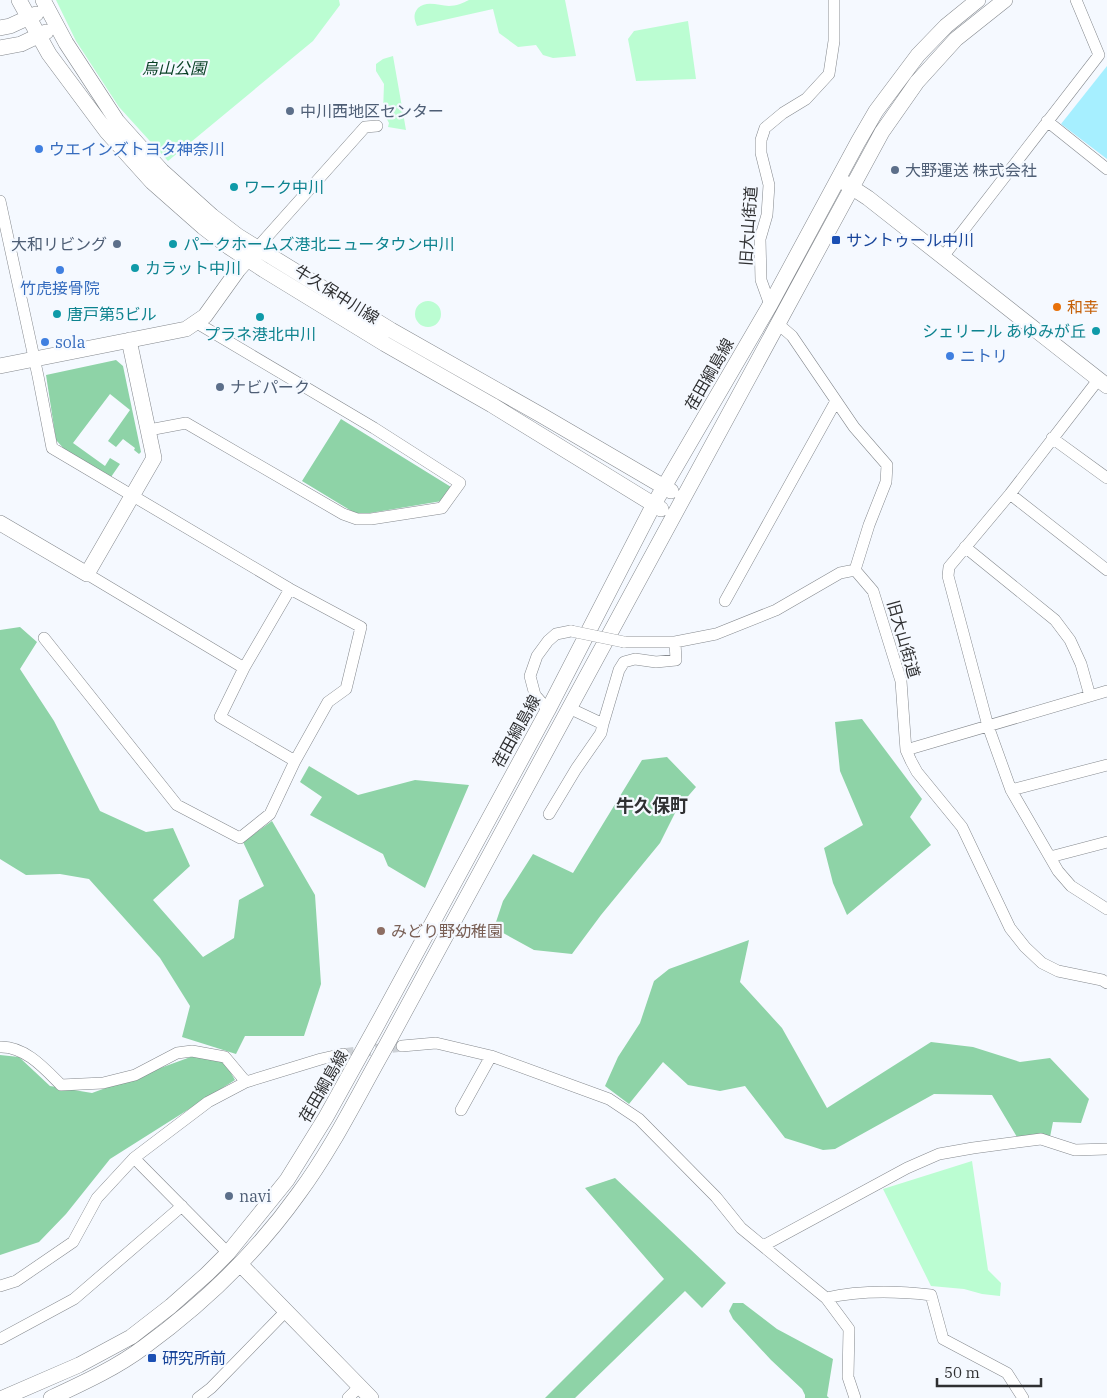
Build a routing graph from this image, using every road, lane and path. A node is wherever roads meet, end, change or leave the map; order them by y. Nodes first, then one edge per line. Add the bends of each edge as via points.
1 (20, 0) edge
2 (834, 0) edge
3 (978, 0) edge
4 (1005, 0) edge
5 (1076, 0) edge
6 (45, 4) edge
7 (28, 18) junction
8 (56, 26) junction
9 (946, 26) junction
10 (0, 28) edge
11 (39, 36) junction
12 (956, 39) junction
13 (0, 48) edge
14 (1047, 121) junction
15 (377, 126) dead end
16 (1107, 169) edge
17 (837, 178) junction
18 (853, 188) junction
19 (0, 201) edge
20 (252, 254) junction
21 (942, 258) junction
22 (770, 305) junction
23 (196, 323) junction
24 (778, 324) junction
25 (129, 340) junction
26 (34, 358) junction
27 (0, 366) edge
28 (1103, 383) edge
29 (836, 401) junction
30 (148, 430) junction
31 (1052, 438) junction
32 (1107, 478) edge
33 (664, 487) junction
34 (1010, 494) junction
35 (132, 495) junction
36 (683, 499) junction
37 (654, 504) junction
38 (673, 516) junction
39 (0, 523) edge
40 (965, 547) junction
41 (854, 570) junction
42 (1107, 570) edge
43 (86, 574) junction
44 (290, 589) junction
45 (725, 601) dead end
46 (44, 638) dead end
47 (675, 642) junction
48 (244, 668) junction
49 (1107, 691) edge
50 (1090, 696) junction
51 (569, 708) junction
52 (548, 710) junction
53 (603, 724) junction
54 (988, 726) junction
55 (906, 750) junction
56 (296, 761) junction
57 (1107, 765) edge
58 (1011, 790) junction
59 (549, 814) dead end
60 (1107, 842) edge
61 (1050, 857) junction
62 (1107, 909) edge
63 (1107, 983) edge
64 (402, 1046) tunnel mouth
65 (0, 1047) edge
66 (343, 1054) tunnel mouth
67 (491, 1056) junction
68 (246, 1082) junction
69 (461, 1110) dead end
70 (1107, 1149) edge
71 (134, 1158) junction
72 (182, 1206) junction
73 (763, 1246) junction
74 (228, 1252) junction
75 (240, 1264) junction
76 (0, 1286) edge
77 (826, 1298) junction
78 (286, 1310) junction
79 (0, 1339) edge
80 (360, 1387) junction
81 (4, 1398) edge
82 (51, 1398) edge
83 (198, 1398) edge
84 (348, 1398) edge
85 (371, 1398) edge
86 (855, 1398) edge
87 (1023, 1398) edge

1 - 7 main road
2 - 22 street, 旧大山街道 via 834,41 829,74 806,99 765,128 761,140 769,185 767,215 760,239 761,280
3 - 9 main road, 荏田綱島線
4 - 12 main road
5 - 14 street via 1099,55
6 - 7 main road, 牛久保中川線
6 - 8 main road, 牛久保中川線
7 - 10 main road, 牛久保中川線
7 - 11 main road, 牛久保中川線
8 - 11 main road
8 - 20 main road, 牛久保中川線 via 98,94 138,146 162,171 238,236
9 - 12 street
9 - 17 main road, 荏田綱島線 via 896,83
11 - 13 main road
11 - 20 main road, 牛久保中川線 via 86,105 129,157 203,227
12 - 18 main road via 916,82 882,132
14 - 16 street
14 - 21 street
15 - 20 street via 365,127
17 - 18 main road
17 - 22 main road, 荏田綱島線
18 - 21 main road
18 - 24 main road
19 - 26 street
20 - 23 main road via 212,309
20 - 33 main road, 牛久保中川線
20 - 37 main road, 牛久保中川線 via 385,344
21 - 28 main road
22 - 33 main road, 荏田綱島線
23 - 25 main road via 186,329
23 - 30 street via 460,483 442,508 356,519 186,423
24 - 29 street via 792,336
24 - 36 main road
25 - 26 main road
25 - 30 main road
26 - 27 main road
26 - 35 street via 52,448
28 - 31 street
29 - 41 street via 887,464 886,482
29 - 45 street
30 - 35 main road via 154,458
31 - 32 street
31 - 34 street
33 - 36 main road, 牛久保中川線
33 - 37 main road, 荏田綱島線
34 - 40 street
34 - 42 street
35 - 43 main road
35 - 44 street
36 - 38 main road
37 - 38 main road, 牛久保中川線
37 - 52 main road, 荏田綱島線
38 - 51 main road
39 - 43 main road
40 - 50 street via 1055,620 1078,656
40 - 54 street via 949,567 948,576
41 - 47 street via 840,573 776,610
41 - 55 street, 旧大山街道 via 873,591 901,681
43 - 48 street
44 - 48 street
44 - 56 street via 361,627 346,689 328,702
46 - 56 street via 177,805 240,838 270,814
47 - 52 street, bridge via 624,642 571,631 556,634 537,656 530,676 535,695
47 - 53 street via 676,660 635,659 624,662
48 - 56 street via 220,718
49 - 50 street
50 - 54 street
51 - 53 street
51 - 75 main road via 342,1125 300,1192
52 - 74 main road, 荏田綱島線 via 326,1117 287,1180
53 - 59 street via 601,733
54 - 55 street
54 - 58 street
55 - 63 street, 旧大山街道 via 917,772 962,827 1010,928 1025,947 1042,964
57 - 58 street
58 - 61 street
60 - 61 street
61 - 62 street via 1071,886
64 - 67 street via 436,1042
65 - 68 street via 18,1049 61,1085 102,1083 135,1075 177,1053 192,1051 225,1057
66 - 68 street
67 - 69 street
67 - 73 street via 609,1099 639,1119 716,1197 741,1228
68 - 71 street via 208,1102
70 - 73 street via 1075,1150 1041,1140 939,1154
71 - 72 street
71 - 76 street via 97,1198 74,1242 16,1282
72 - 74 street
72 - 79 street via 74,1299
73 - 77 street
74 - 81 main road, 荏田綱島線 via 171,1306 131,1337 79,1365
75 - 78 main road
75 - 82 main road via 183,1317 143,1348 86,1382
77 - 86 street via 848,1328 848,1377
77 - 87 street via 894,1291 931,1295 942,1339 1007,1372
78 - 80 main road
78 - 83 street
80 - 84 street
80 - 85 main road

